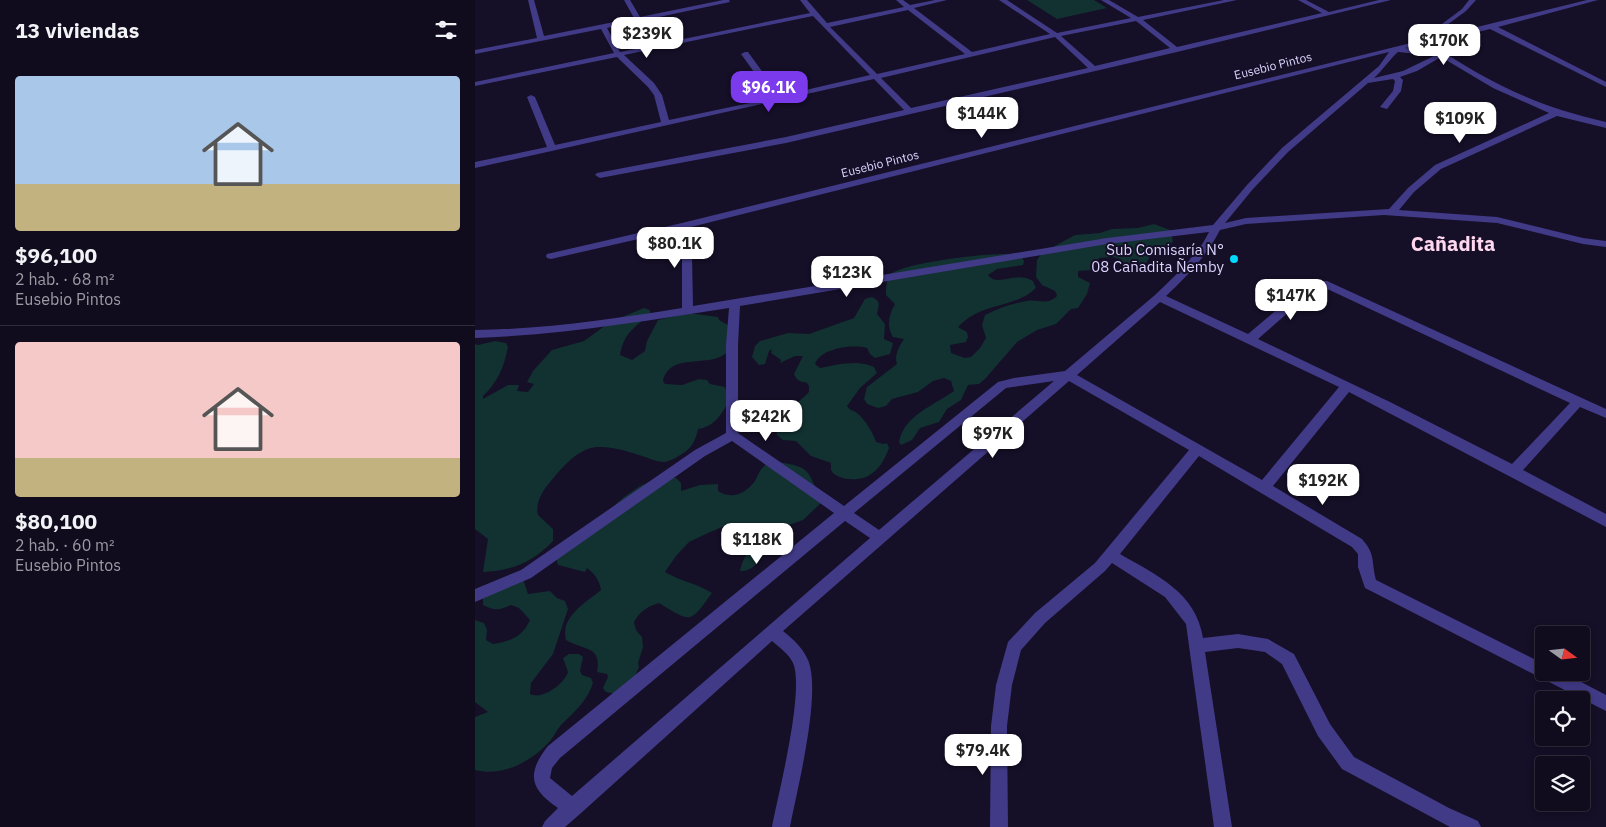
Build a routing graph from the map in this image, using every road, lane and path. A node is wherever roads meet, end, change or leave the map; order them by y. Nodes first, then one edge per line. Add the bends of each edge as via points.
1 (531, 0) edge
2 (627, 0) edge
3 (726, 0) edge
4 (803, 0) edge
5 (899, 0) edge
6 (944, 0) edge
7 (1002, 0) edge
8 (1104, 0) edge
9 (1207, 0) edge
10 (1234, 0) edge
11 (1301, 0) edge
12 (1388, 0) edge
13 (1473, 0) edge
14 (1595, 0) edge
15 (1214, 4) junction
16 (909, 8) junction
17 (814, 14) junction
18 (1328, 14) junction
19 (1137, 19) junction
20 (638, 20) junction
21 (825, 26) junction
22 (1490, 26) junction
23 (604, 28) junction
24 (1056, 35) junction
25 (1451, 37) junction
26 (541, 39) junction
27 (1418, 43) junction
28 (1177, 50) junction
29 (1394, 50) junction
30 (475, 52) edge
31 (617, 54) junction
32 (745, 54) dead end
33 (1441, 54) junction
34 (971, 55) junction
35 (1094, 68) junction
36 (877, 77) junction
37 (1395, 77) junction
38 (1367, 81) junction
39 (475, 84) edge
40 (1606, 85) edge
41 (531, 97) dead end
42 (779, 99) junction
43 (1384, 107) dead end
44 (909, 112) junction
45 (1556, 113) junction
46 (665, 123) junction
47 (1606, 125) edge
48 (551, 148) junction
49 (475, 165) edge
50 (600, 175) dead end
51 (1391, 213) junction
52 (682, 226) junction
53 (1216, 228) junction
54 (1606, 244) edge
55 (551, 256) dead end
56 (1159, 297) junction
57 (735, 304) junction
58 (688, 310) junction
59 (475, 334) edge
60 (1250, 339) junction
61 (1068, 375) junction
62 (1346, 387) junction
63 (1579, 401) junction
64 (1606, 414) edge
65 (732, 435) junction
66 (1197, 449) junction
67 (1515, 470) junction
68 (1264, 487) junction
69 (843, 514) junction
70 (1606, 521) edge
71 (880, 538) junction
72 (1110, 555) junction
73 (475, 596) edge
74 (772, 631) junction
75 (1197, 646) junction
76 (1535, 667) edge
77 (1562, 681) edge
78 (1606, 703) edge
79 (574, 808) junction
80 (551, 827) edge
81 (781, 827) edge
82 (999, 827) edge
83 (1223, 827) edge
84 (1472, 827) edge

1 - 26 street
2 - 20 street
3 - 20 street
4 - 17 street
5 - 16 street
6 - 16 street
7 - 24 street
8 - 19 street
9 - 15 street
10 - 15 street
11 - 18 street
12 - 18 street
13 - 27 street
14 - 22 street
15 - 19 street
16 - 21 street
16 - 34 street
17 - 21 street
17 - 31 street
18 - 28 street
19 - 24 street
19 - 28 street
20 - 23 street
21 - 36 street
22 - 25 street
22 - 40 street
23 - 26 street
23 - 31 street
24 - 34 street
24 - 35 street
25 - 27 street, Eusebio Pintos
25 - 33 street
26 - 30 street
27 - 29 street, Eusebio Pintos
28 - 35 street
29 - 33 street
29 - 38 street via 1383,67
29 - 52 street, Eusebio Pintos
31 - 39 street
31 - 46 street via 658,95
32 - 42 street
33 - 37 street via 1409,73
33 - 45 street via 1516,96
34 - 36 street
35 - 44 street
36 - 42 street
36 - 44 street
37 - 38 street
37 - 43 street via 1400,84 1398,90
38 - 53 street via 1285,150
41 - 48 street
42 - 46 street
44 - 50 street via 786,140
45 - 47 street
45 - 51 street via 1438,167
46 - 48 street
48 - 49 street
51 - 53 street via 1246,222
51 - 54 street via 1497,220
52 - 55 street, Eusebio Pintos
52 - 58 street via 687,256
53 - 56 street via 1208,244 1187,270
53 - 57 street via 1097,243
56 - 60 street
56 - 61 street
57 - 58 street
57 - 65 street
58 - 59 street via 602,324
60 - 62 street
60 - 63 street via 1315,283 1323,283
61 - 66 street
61 - 69 street via 1002,385
61 - 71 street
62 - 67 street
62 - 68 street
63 - 64 street
63 - 67 street
65 - 69 street
65 - 73 street via 700,453 526,574
66 - 68 street
66 - 72 street
67 - 70 street
68 - 76 street via 1357,543 1365,552 1370,584
69 - 71 street
69 - 79 street via 554,752 545,763 541,776 545,789
71 - 74 street
72 - 75 street via 1170,592 1193,622
72 - 82 street via 1014,646 1004,684 999,726
74 - 79 street
74 - 81 street via 797,656 803,677 798,734
75 - 83 street
75 - 84 street via 1238,641 1268,646 1288,659 1324,730 1348,763 1443,815
77 - 78 street
79 - 80 street

